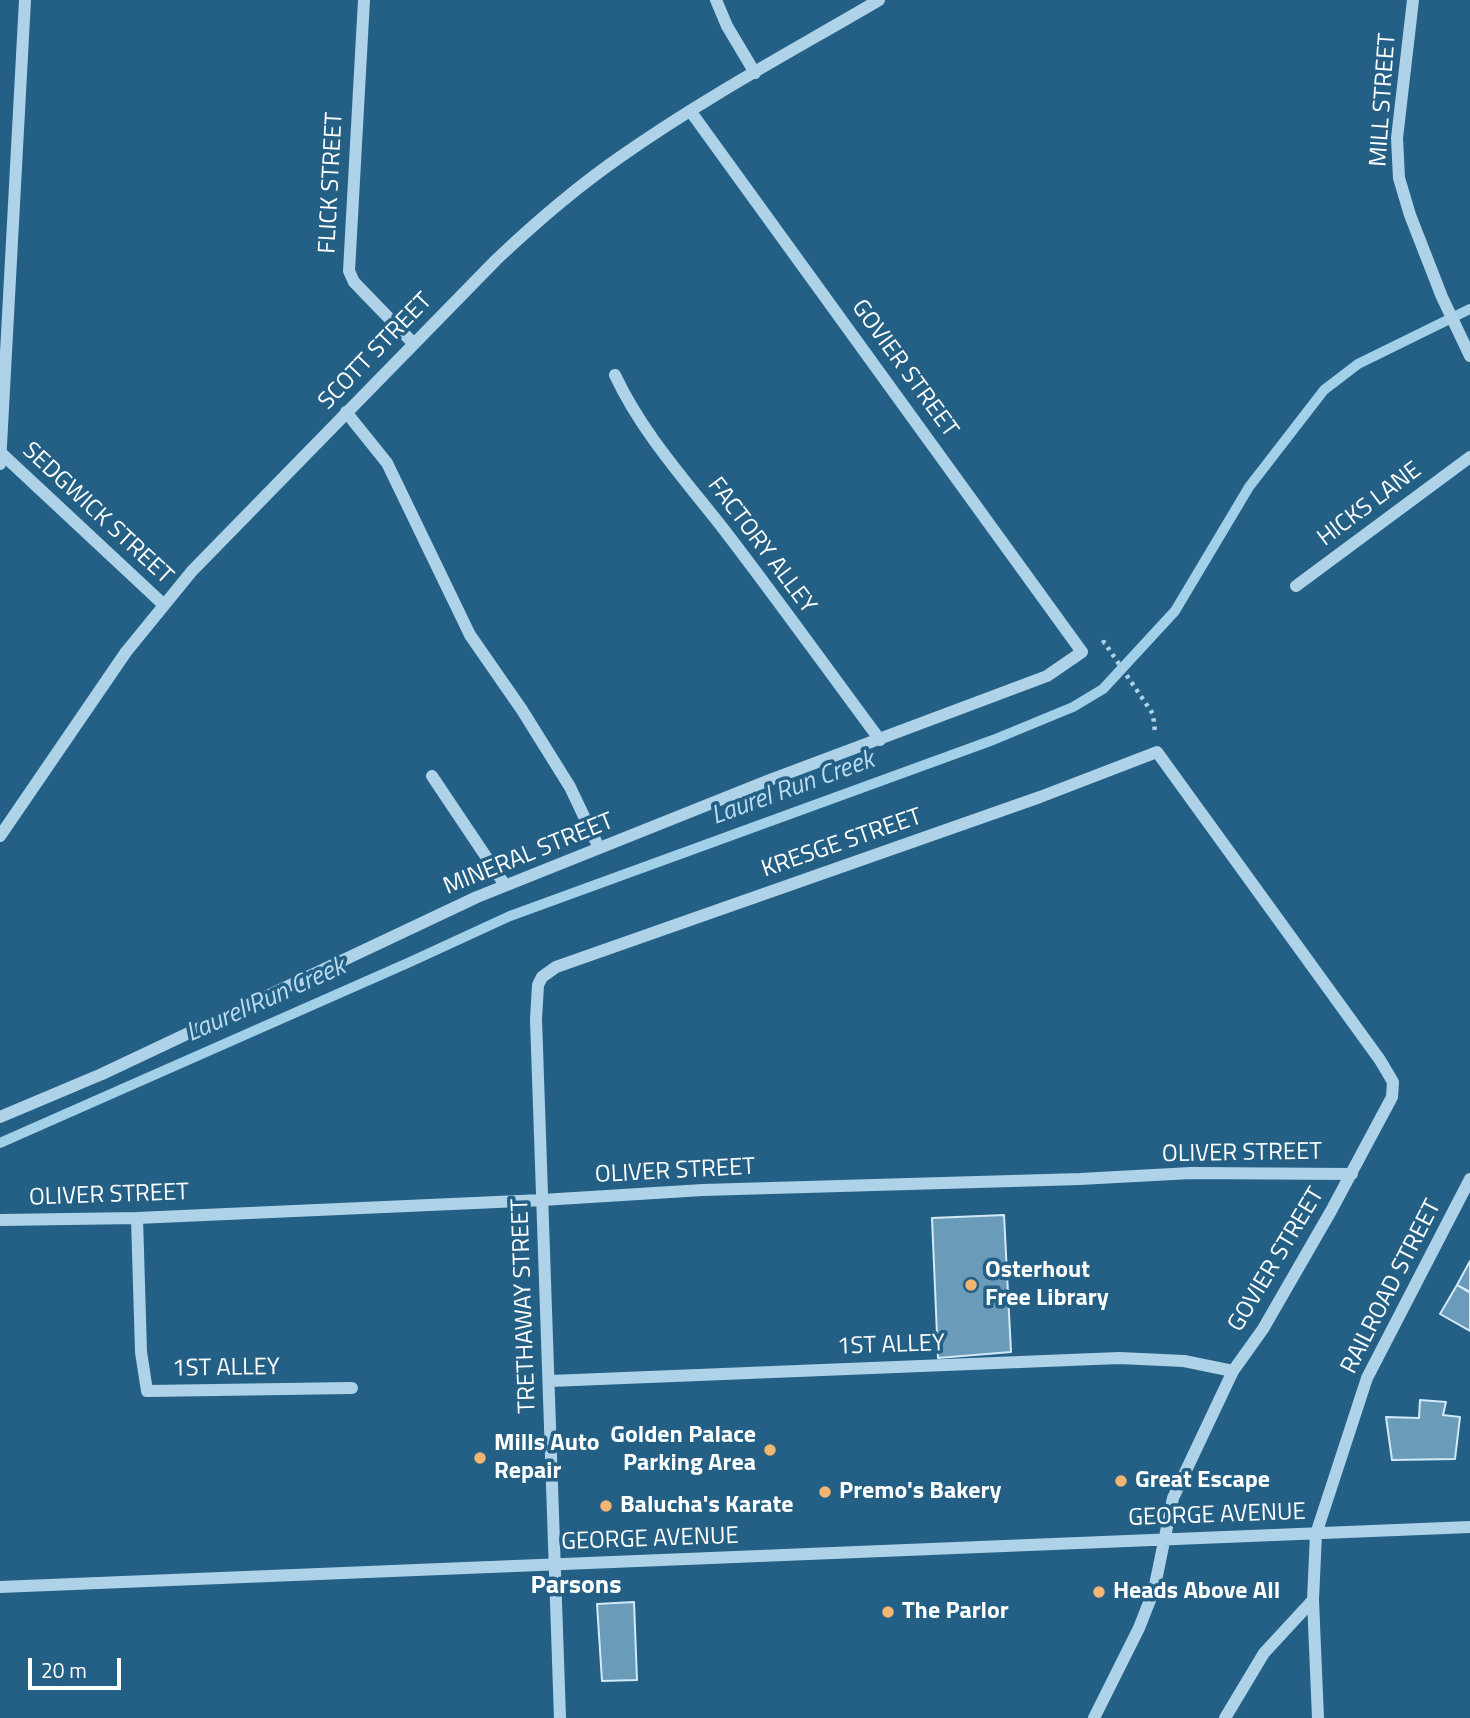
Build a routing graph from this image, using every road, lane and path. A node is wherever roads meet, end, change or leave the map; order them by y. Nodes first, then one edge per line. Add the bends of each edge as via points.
1 (25, 0) edge
2 (364, 0) edge
3 (716, 0) edge
4 (879, 0) edge
5 (1413, 0) edge
6 (755, 73) junction
7 (691, 112) junction
8 (414, 344) junction
9 (1467, 351) edge
10 (615, 375) dead end
11 (346, 412) junction
12 (1470, 457) edge
13 (1, 459) edge
14 (1296, 586) dead end
15 (163, 605) junction
16 (1082, 652) junction
17 (880, 740) junction
18 (1157, 752) junction
19 (432, 776) dead end
20 (0, 836) edge
21 (599, 848) junction
22 (505, 885) junction
23 (542, 977) joint
24 (0, 1116) edge
25 (1352, 1174) junction
26 (1470, 1179) edge
27 (542, 1200) junction
28 (137, 1218) junction
29 (0, 1220) edge
30 (1233, 1371) junction
31 (550, 1381) junction
32 (352, 1388) dead end
33 (1470, 1527) edge
34 (1316, 1534) junction
35 (1166, 1538) junction
36 (556, 1565) junction
37 (0, 1587) edge
38 (1313, 1600) junction
39 (560, 1718) edge
40 (1094, 1718) edge
41 (1225, 1718) edge
42 (1318, 1718) edge

1 - 13 street
2 - 8 street, FLICK STREET via 349,271 354,282
3 - 6 street
4 - 6 street, SCOTT STREET
5 - 9 street, MILL STREET via 1397,138 1399,178 1442,297
6 - 7 street, SCOTT STREET
7 - 8 street, SCOTT STREET via 621,156 537,222
7 - 16 street, GOVIER STREET
8 - 11 street, SCOTT STREET
10 - 17 street, FACTORY ALLEY via 647,431
11 - 15 street, SCOTT STREET
11 - 21 street via 387,463 470,635 570,787
12 - 14 street, HICKS LANE
13 - 15 street, SEDGWICK STREET
15 - 20 street, SCOTT STREET
16 - 17 street, MINERAL STREET via 1047,676
16 - 18 path via 1104,642 1153,714
17 - 21 street, MINERAL STREET
18 - 23 street, KRESGE STREET via 634,937 556,967
18 - 25 street, GOVIER STREET via 1393,1082 1392,1097
19 - 22 street
21 - 22 street, MINERAL STREET
22 - 24 street, MINERAL STREET via 102,1074
23 - 27 street, TRETHAWAY STREET via 536,1009
25 - 27 street, OLIVER STREET via 1191,1173
25 - 30 street, GOVIER STREET via 1263,1329
26 - 34 street, RAILROAD STREET via 1367,1378
27 - 28 street, OLIVER STREET
27 - 31 street, TRETHAWAY STREET
28 - 29 street, OLIVER STREET
28 - 32 street, 1ST ALLEY via 141,1352 147,1391
30 - 31 street, 1ST ALLEY via 1184,1361 1119,1358
30 - 35 street, GOVIER STREET via 1173,1498
31 - 36 street, TRETHAWAY STREET
33 - 34 street, GEORGE AVENUE
34 - 35 street, GEORGE AVENUE
34 - 38 street, RAILROAD STREET
35 - 36 street, GEORGE AVENUE
35 - 40 street, GOVIER STREET via 1139,1628
36 - 37 street, GEORGE AVENUE
36 - 39 street, TRETHAWAY STREET
38 - 41 street via 1264,1653
38 - 42 street, RAILROAD STREET

